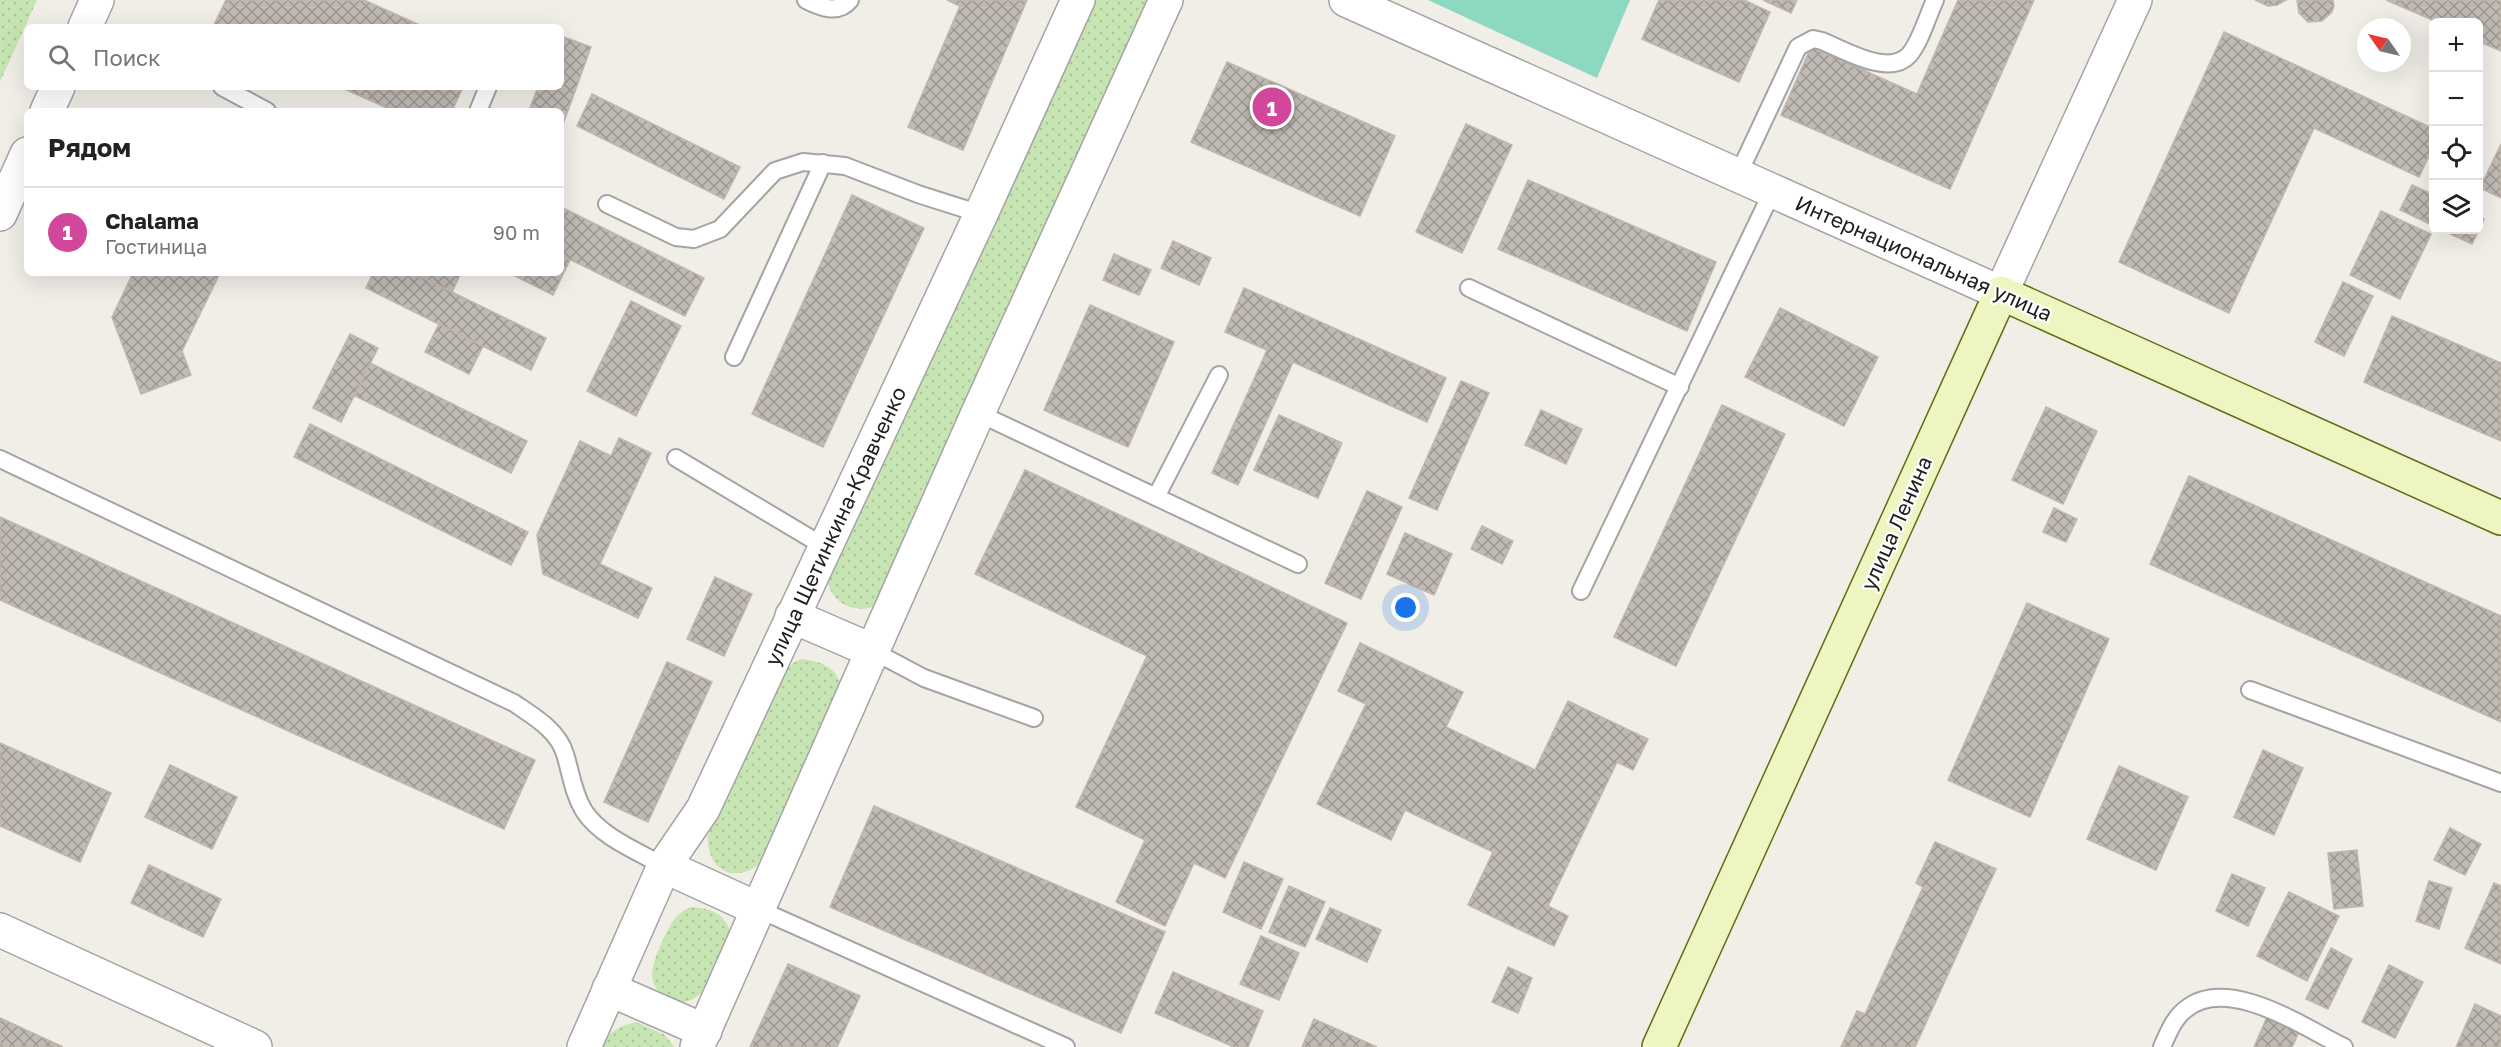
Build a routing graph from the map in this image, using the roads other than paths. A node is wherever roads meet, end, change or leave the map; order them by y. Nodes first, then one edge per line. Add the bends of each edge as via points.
1 (806, 0) edge
2 (850, 0) edge
3 (1078, 0) edge
4 (1166, 0) edge
5 (1346, 0) edge
6 (1935, 0) edge
7 (2135, 0) edge
8 (57, 90) edge
9 (228, 90) edge
10 (487, 90) edge
11 (48, 108) edge
12 (261, 108) edge
13 (479, 108) edge
14 (24, 161) edge
15 (823, 163) junction
16 (1738, 175) junction
17 (1773, 190) junction
18 (607, 204) dead end
19 (0, 214) edge
20 (981, 214) junction
21 (1469, 288) dead end
22 (2001, 293) junction
23 (734, 357) dead end
24 (1219, 375) dead end
25 (1680, 387) junction
26 (978, 413) junction
27 (676, 458) dead end
28 (0, 459) edge
29 (1156, 497) junction
30 (2501, 518) edge
31 (825, 547) junction
32 (1298, 564) dead end
33 (1581, 591) dead end
34 (792, 616) junction
35 (873, 651) junction
36 (2250, 690) dead end
37 (1034, 718) dead end
38 (2501, 783) edge
39 (664, 866) junction
40 (758, 909) junction
41 (0, 930) edge
42 (609, 989) junction
43 (701, 1039) edge
44 (255, 1047) edge
45 (584, 1047) edge
46 (1066, 1047) edge
47 (1659, 1047) edge
48 (2162, 1047) edge
49 (2344, 1047) edge

1 - 2 lane via 834,9
3 - 20 street, улица Щетинкина-Кравченко
4 - 26 street
5 - 16 street, Интернациональная улица
6 - 16 lane via 1911,54 1894,65 1813,39 1798,47
7 - 22 street, улица Ленина
8 - 11 street
9 - 12 lane
10 - 13 lane
14 - 19 street
15 - 18 lane via 803,162 775,171 720,229 694,239 676,237
15 - 20 lane via 845,166
15 - 23 lane
16 - 17 street, Интернациональная улица
17 - 22 street, Интернациональная улица
17 - 25 lane
20 - 31 street, улица Щетинкина-Кравченко
21 - 25 lane
22 - 30 street, Интернациональная улица
22 - 47 street, улица Ленина
24 - 29 lane
25 - 33 lane
26 - 29 lane
26 - 35 street
27 - 31 lane
28 - 39 lane via 514,703 546,725 565,751 572,783 585,812 608,835
29 - 32 lane
31 - 34 street, улица Щетинкина-Кравченко
34 - 35 street
34 - 39 street, улица Щетинкина-Кравченко via 703,809
35 - 37 lane via 924,678
35 - 40 street
36 - 38 lane
39 - 40 street
39 - 42 street, улица Щетинкина-Кравченко
40 - 43 street
40 - 46 lane
41 - 44 street
42 - 43 street
42 - 45 street, улица Щетинкина-Кравченко
48 - 49 lane via 2172,1024 2185,1009 2217,996 2263,1007

